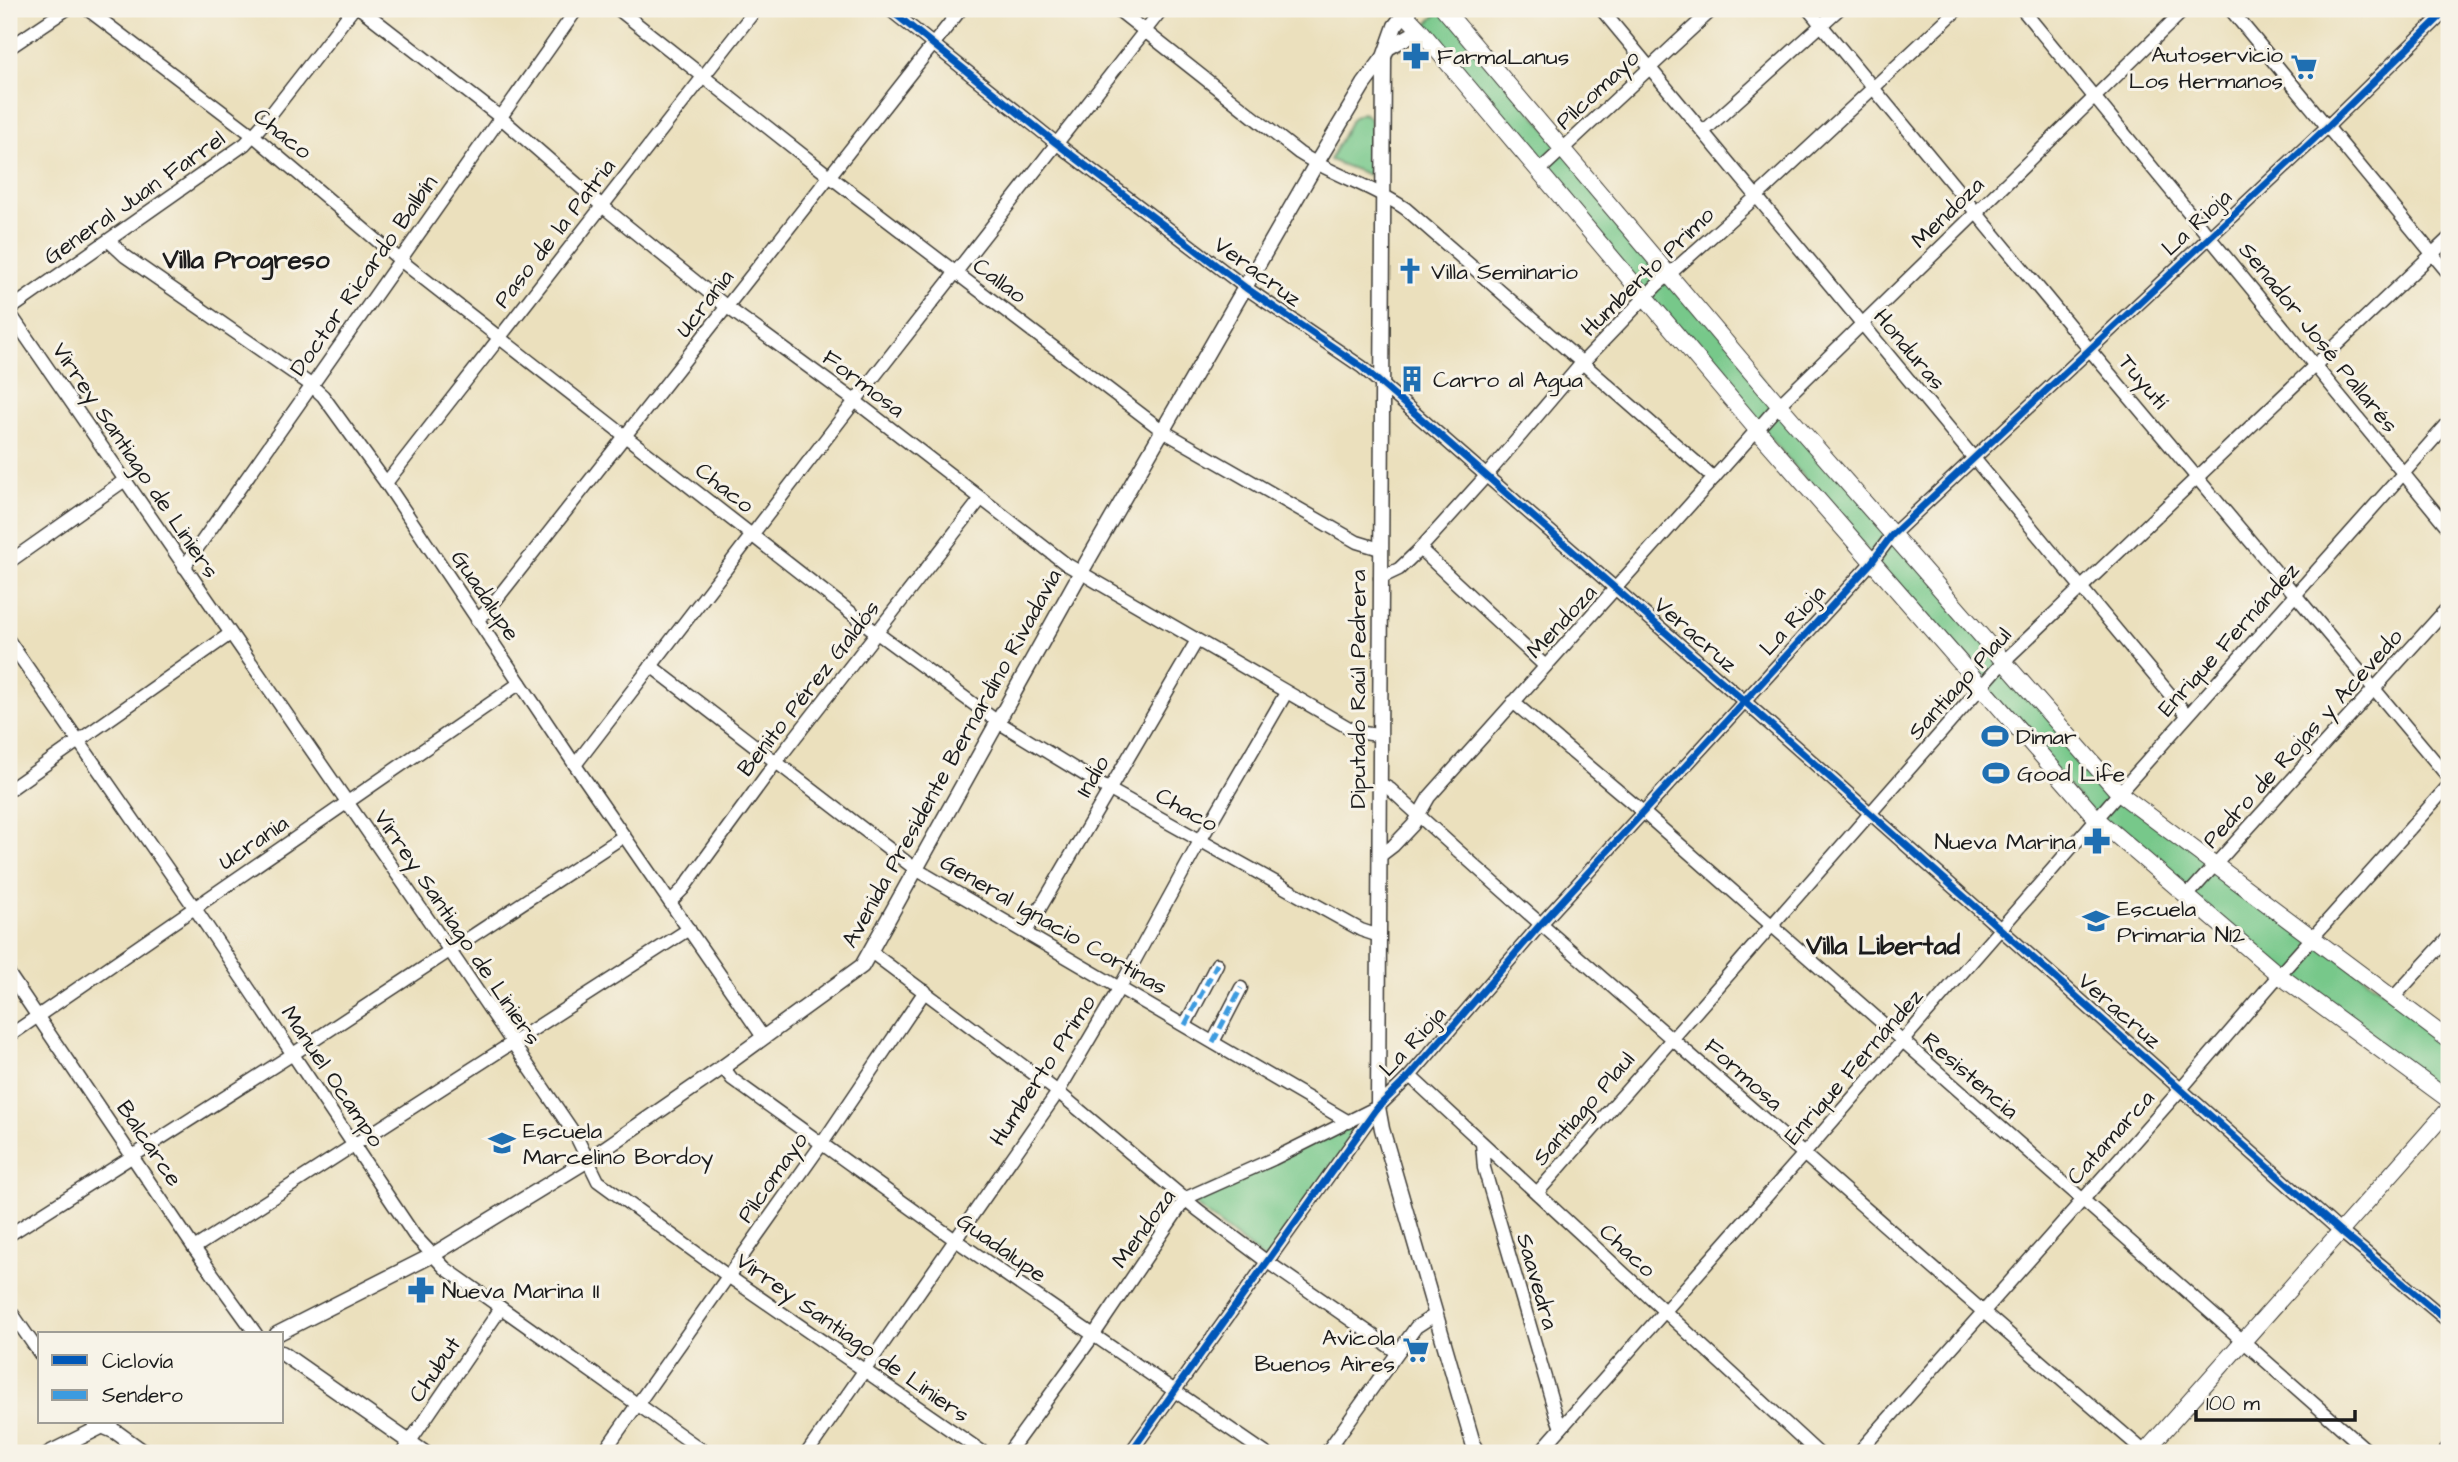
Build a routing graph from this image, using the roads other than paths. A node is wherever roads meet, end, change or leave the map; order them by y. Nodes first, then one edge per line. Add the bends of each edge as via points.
1 (67, 9) edge
2 (87, 9) edge
3 (353, 9) edge
4 (360, 9) edge
5 (577, 9) edge
6 (618, 9) edge
7 (756, 9) edge
8 (889, 9) edge
9 (961, 9) edge
10 (1118, 9) edge
11 (1162, 9) edge
12 (1444, 9) edge
13 (1601, 9) edge
14 (1713, 9) edge
15 (1808, 9) edge
16 (1839, 9) edge
17 (1958, 9) edge
18 (2022, 9) edge
19 (2185, 9) edge
20 (2230, 9) edge
21 (1405, 10) edge
22 (2448, 10) edge
23 (1821, 25) junction
24 (1420, 30) junction
25 (1145, 31) junction
26 (934, 44) junction
27 (9, 48) edge
28 (1386, 52) junction
29 (1651, 68) junction
30 (704, 76) junction
31 (1873, 87) junction
32 (2096, 96) junction
33 (500, 117) junction
34 (2327, 127) junction
35 (1703, 132) junction
36 (254, 135) junction
37 (1056, 143) junction
38 (1563, 149) junction
39 (1317, 164) junction
40 (1539, 171) junction
41 (828, 175) junction
42 (1382, 194) junction
43 (1756, 197) junction
44 (601, 205) junction
45 (1977, 212) junction
46 (2209, 236) junction
47 (2449, 239) edge
48 (109, 241) junction
49 (2433, 254) junction
50 (400, 260) junction
51 (956, 274) junction
52 (1670, 274) junction
53 (2449, 274) edge
54 (1246, 288) junction
55 (1644, 298) junction
56 (727, 307) junction
57 (9, 311) edge
58 (1862, 324) junction
59 (500, 336) junction
60 (2089, 349) junction
61 (1582, 363) junction
62 (2315, 365) junction
63 (1380, 383) junction
64 (311, 385) junction
65 (855, 401) junction
66 (1779, 405) junction
67 (2449, 422) edge
68 (1163, 431) junction
69 (1758, 431) junction
70 (627, 436) junction
71 (1973, 459) junction
72 (2404, 474) junction
73 (1486, 476) junction
74 (2198, 477) junction
75 (1714, 478) junction
76 (125, 480) junction
77 (386, 483) junction
78 (980, 500) junction
79 (2449, 529) edge
80 (752, 534) junction
81 (1892, 536) junction
82 (1380, 549) junction
83 (1420, 549) junction
84 (9, 562) edge
85 (1871, 562) junction
86 (184, 567) junction
87 (1080, 574) junction
88 (1380, 578) junction
89 (2082, 587) junction
90 (1616, 589) junction
91 (2295, 596) junction
92 (2449, 606) edge
93 (477, 620) junction
94 (877, 632) junction
95 (230, 634) junction
96 (9, 641) edge
97 (1196, 642) junction
98 (2003, 662) junction
99 (651, 666) junction
100 (1545, 666) junction
101 (520, 683) junction
102 (1981, 687) junction
103 (2374, 689) junction
104 (1286, 693) junction
105 (1744, 701) junction
106 (1513, 702) junction
107 (2187, 715) junction
108 (998, 722) junction
109 (1378, 735) junction
110 (78, 742) junction
111 (776, 762) junction
112 (575, 765) junction
113 (2449, 778) edge
114 (1379, 783) junction
115 (2449, 785) edge
116 (1108, 789) junction
117 (9, 790) edge
118 (2119, 793) junction
119 (349, 803) junction
120 (1643, 812) junction
121 (1870, 813) junction
122 (1419, 815) junction
123 (2096, 819) junction
124 (624, 836) junction
125 (1200, 841) junction
126 (1380, 856) junction
127 (2215, 866) junction
128 (915, 868) junction
129 (2186, 897) junction
130 (670, 902) junction
131 (194, 907) junction
132 (1540, 925) junction
133 (1771, 926) junction
134 (689, 929) junction
135 (1999, 930) junction
136 (1026, 932) junction
137 (1379, 936) junction
138 (2449, 937) edge
139 (2312, 938) junction
140 (450, 951) junction
141 (872, 952) junction
142 (1217, 964) dead end
143 (9, 974) edge
144 (2279, 975) junction
145 (1120, 986) junction
146 (1241, 988) dead end
147 (925, 991) junction
148 (2393, 998) junction
149 (37, 1016) junction
150 (1185, 1025) junction
151 (9, 1036) edge
152 (763, 1037) junction
153 (1672, 1038) junction
154 (1213, 1041) junction
155 (2449, 1041) edge
156 (1901, 1042) junction
157 (512, 1045) junction
158 (293, 1054) junction
159 (723, 1067) junction
160 (1410, 1076) junction
161 (2181, 1089) junction
162 (1058, 1092) junction
163 (2449, 1100) edge
164 (1378, 1107) junction
165 (2449, 1109) edge
166 (1349, 1122) junction
167 (1482, 1143) junction
168 (821, 1145) junction
169 (354, 1146) junction
170 (131, 1155) junction
171 (1803, 1155) junction
172 (588, 1160) junction
173 (1537, 1193) junction
174 (1186, 1198) junction
175 (2081, 1200) junction
176 (2340, 1231) junction
177 (9, 1235) edge
178 (954, 1240) junction
179 (194, 1248) junction
180 (431, 1256) junction
181 (1266, 1261) junction
182 (728, 1276) junction
183 (501, 1308) junction
184 (9, 1309) edge
185 (1981, 1312) junction
186 (1664, 1313) junction
187 (1436, 1314) junction
188 (2449, 1322) edge
189 (255, 1332) edge
190 (280, 1332) edge
191 (1093, 1336) junction
192 (2242, 1341) junction
193 (38, 1351) edge
194 (1397, 1352) junction
195 (284, 1355) edge
196 (864, 1370) junction
197 (1174, 1390) junction
198 (637, 1404) junction
199 (99, 1424) edge
200 (103, 1424) edge
201 (1561, 1428) junction
202 (2449, 1446) edge
203 (406, 1448) edge
204 (2145, 1452) edge
205 (49, 1453) edge
206 (145, 1453) edge
207 (425, 1453) edge
208 (603, 1453) edge
209 (706, 1453) edge
210 (807, 1453) edge
211 (984, 1453) edge
212 (1008, 1453) edge
213 (1130, 1453) edge
214 (1265, 1453) edge
215 (1326, 1453) edge
216 (1479, 1453) edge
217 (1539, 1453) edge
218 (1818, 1453) edge
219 (1858, 1453) edge
220 (2370, 1453) edge
221 (2443, 1453) edge

1 - 27 street
2 - 36 street, Chaco
3 - 36 street, General Juan Farrel
4 - 33 street, Formosa
5 - 33 street, Doctor Ricardo Balbín
6 - 30 street, Callao
7 - 30 street, Paso de la Patria
8 - 26 street, Veracruz
9 - 26 street, Ucrania
10 - 25 street
11 - 25 street
12 - 24 main road, Avenida Presidente Bernardino Rivadavia
12 - 38 main road
13 - 29 street, Honduras
14 - 29 street, Pilcomayo
15 - 23 street, Tuyutí
16 - 23 street
17 - 31 street, Humberto Primo
18 - 32 street, Senador José Pallarés
19 - 32 street, Mendoza
20 - 34 street
21 - 24 main road
21 - 28 street, Avenida Presidente Bernardino Rivadavia
22 - 34 street, La Rioja
23 - 31 street, Tuyutí
23 - 35 street
24 - 28 street, Avenida Presidente Bernardino Rivadavia
24 - 40 main road
25 - 37 street
25 - 39 street
26 - 37 street, Veracruz
26 - 41 street, Ucrania
28 - 39 street, Avenida Presidente Bernardino Rivadavia
28 - 42 street, Diputado Raúl Pedrera
29 - 35 street, Honduras
29 - 38 street, Pilcomayo
30 - 41 street, Callao
30 - 44 street, Paso de la Patria
31 - 43 street, Humberto Primo
31 - 45 street, Tuyutí
32 - 45 street, Mendoza
32 - 46 street, Senador José Pallarés
33 - 44 street, Formosa
33 - 50 street, Doctor Ricardo Balbín
34 - 46 street, La Rioja
34 - 49 street
35 - 43 street, Honduras
36 - 48 street, General Juan Farrel
36 - 50 street, Chaco
37 - 51 street
37 - 54 street, Veracruz
38 - 40 street, Pilcomayo
38 - 52 main road
39 - 42 street
39 - 54 street, Avenida Presidente Bernardino Rivadavia
40 - 55 main road
41 - 51 street, Callao
41 - 56 street, Ucrania
42 - 61 street via 1406,209
42 - 63 street, Diputado Raúl Pedrera
43 - 52 street, Humberto Primo
43 - 58 street, Honduras
44 - 56 street, Formosa
44 - 59 street, Paso de la Patria
45 - 58 street, Mendoza
45 - 60 street, Tuyutí
46 - 60 street, La Rioja
46 - 62 street, Senador José Pallarés
47 - 49 street, Santiago Plaul
48 - 57 street, General Juan Farrel
48 - 64 street, Guadalupe
49 - 53 street
49 - 62 street, Santiago Plaul
50 - 59 street, Chaco
50 - 64 street, Doctor Ricardo Balbín
51 - 65 street
51 - 68 street, Callao
52 - 55 street, Humberto Primo
52 - 66 main road
54 - 63 street, Veracruz
54 - 68 street, Avenida Presidente Bernardino Rivadavia
55 - 61 street, Humberto Primo
55 - 69 main road
56 - 65 street, Formosa
56 - 70 street, Ucrania
57 - 76 street, Virrey Santiago de Liniers
58 - 66 street, Mendoza
58 - 71 street, Honduras
59 - 70 street, Chaco
59 - 77 street, Paso de la Patria
60 - 71 street, La Rioja
60 - 74 street, Tuyutí
61 - 73 street, Humberto Primo
61 - 75 street
62 - 72 street, Senador José Pallarés
62 - 74 street, Santiago Plaul
63 - 73 street, Veracruz
63 - 82 street, Diputado Raúl Pedrera
64 - 77 street, Guadalupe
64 - 86 street, Doctor Ricardo Balbín
65 - 78 street, Formosa
65 - 80 street
66 - 69 street, Mendoza
66 - 81 main road
67 - 72 street, Enrique Fernández
68 - 82 street, Callao via 1357,542
68 - 87 street, Avenida Presidente Bernardino Rivadavia
69 - 75 street, Mendoza
69 - 85 main road
70 - 80 street, Chaco
70 - 93 street, Ucrania
71 - 81 street, La Rioja
71 - 89 street, Honduras
72 - 79 street, Senador José Pallarés
72 - 91 street, Enrique Fernández
73 - 83 street, Humberto Primo
73 - 90 street, Veracruz
74 - 89 street, Santiago Plaul
74 - 91 street, Tuyutí
75 - 90 street, Mendoza
76 - 84 street
76 - 86 street, Virrey Santiago de Liniers
77 - 93 street, Guadalupe
78 - 87 street, Formosa
78 - 94 street, Benito Pérez Galdós
80 - 94 street, Chaco
80 - 99 street
81 - 85 street, La Rioja
81 - 98 main road
82 - 88 street, Diputado Raúl Pedrera
83 - 88 street, Humberto Primo via 1399,569
83 - 100 street
85 - 102 main road
85 - 105 street, La Rioja
86 - 95 street, Virrey Santiago de Liniers
87 - 97 street, Formosa
87 - 108 street, Avenida Presidente Bernardino Rivadavia
88 - 109 street, Diputado Raúl Pedrera
89 - 98 street, Santiago Plaul
89 - 107 street, Honduras
90 - 100 street, Mendoza
90 - 105 street, Veracruz
91 - 103 street, Tuyutí
91 - 107 street, Enrique Fernández
92 - 103 street, Pedro de Rojas y Acevedo
93 - 101 street, Guadalupe
94 - 108 street, Chaco
94 - 111 street, Benito Pérez Galdós
95 - 110 street
95 - 119 street, Virrey Santiago de Liniers
96 - 110 street, Manuel Ocampo
97 - 104 street, Formosa
97 - 116 street, Indio
98 - 102 street, Santiago Plaul
98 - 118 main road
99 - 111 street, General Ignacio Cortinas
99 - 112 street
100 - 106 street, Mendoza
101 - 112 street, Guadalupe
101 - 119 street, Ucrania
102 - 121 street, Santiago Plaul
102 - 123 main road
103 - 113 street, Tuyutí
103 - 127 street, Pedro de Rojas y Acevedo
104 - 109 street, Formosa via 1356,732
104 - 125 street, Humberto Primo
105 - 120 street, La Rioja
105 - 121 street, Veracruz
106 - 120 street, Resistencia
106 - 122 street, Mendoza via 1429,797
107 - 118 street, Enrique Fernández
108 - 116 street, Chaco
108 - 128 street, Avenida Presidente Bernardino Rivadavia
109 - 114 street, Diputado Raúl Pedrera
110 - 117 street
110 - 131 street, Manuel Ocampo
111 - 128 street, General Ignacio Cortinas
111 - 130 street, Benito Pérez Galdós
112 - 124 street, Guadalupe
114 - 122 street, Formosa
114 - 126 street, Diputado Raúl Pedrera
115 - 139 street, Catamarca
116 - 125 street, Chaco
116 - 136 street, Indio
118 - 123 street, Enrique Fernández
118 - 127 main road
119 - 131 street, Ucrania
119 - 140 street, Virrey Santiago de Liniers
120 - 132 street, La Rioja
120 - 133 street, Resistencia
121 - 133 street, Santiago Plaul
121 - 135 street, Veracruz
122 - 126 street, Mendoza
122 - 132 street, Formosa
123 - 129 main road
123 - 135 street, Enrique Fernández
124 - 130 street, Guadalupe
124 - 140 street
125 - 137 street, Chaco
125 - 145 street, Humberto Primo
126 - 137 street, Diputado Raúl Pedrera
127 - 129 street, Pedro de Rojas y Acevedo
127 - 139 main road
128 - 136 street, General Ignacio Cortinas
128 - 141 street, Avenida Presidente Bernardino Rivadavia
129 - 144 main road
130 - 134 street, Guadalupe
131 - 149 street, Ucrania
131 - 158 street, Manuel Ocampo
132 - 153 street, Formosa
132 - 160 street, La Rioja
133 - 153 street, Santiago Plaul
133 - 156 street, Resistencia
134 - 152 street, Guadalupe
134 - 157 street
135 - 156 street, Enrique Fernández
135 - 161 street, Veracruz
136 - 145 street, General Ignacio Cortinas
137 - 164 street, Diputado Raúl Pedrera
138 - 148 street
139 - 144 street, Catamarca
139 - 148 main road
140 - 157 street, Virrey Santiago de Liniers
140 - 158 street
141 - 147 street
141 - 152 street, Avenida Presidente Bernardino Rivadavia via 855,973
142 - 150 street
143 - 149 street, Balcarce
144 - 161 street, Catamarca
144 - 163 main road
145 - 150 street, General Ignacio Cortinas
145 - 162 street, Humberto Primo
146 - 154 street
147 - 162 street
147 - 168 street, Pilcomayo
148 - 155 main road
149 - 151 street, Ucrania
149 - 170 street, Balcarce
150 - 154 street, General Ignacio Cortinas
152 - 159 street, Avenida Presidente Bernardino Rivadavia
153 - 171 street, Formosa
153 - 173 street, Santiago Plaul
154 - 166 street, General Ignacio Cortinas
156 - 171 street, Enrique Fernández
156 - 175 street, Resistencia
157 - 169 street
157 - 172 street, Virrey Santiago de Liniers
158 - 169 street, Manuel Ocampo
158 - 170 street
159 - 168 street, Guadalupe via 732,1079
159 - 172 street, Avenida Presidente Bernardino Rivadavia
160 - 164 street, La Rioja
160 - 167 street, Chaco
161 - 175 street, Catamarca
161 - 176 street, Veracruz
162 - 174 street
162 - 178 street, Humberto Primo
164 - 166 street, Mendoza
164 - 181 street, La Rioja
164 - 187 street, Diputado Raúl Pedrera
165 - 176 main road
166 - 174 street, Mendoza
167 - 173 street, Chaco
167 - 201 street, Saavedra via 1484,1168
168 - 178 street, Guadalupe
168 - 182 street, Pilcomayo
169 - 179 street
169 - 180 street, Manuel Ocampo
170 - 177 street
170 - 179 street, Balcarce
171 - 185 street, Formosa
171 - 186 street, Enrique Fernández
172 - 180 street, Avenida Presidente Bernardino Rivadavia
172 - 182 street, Virrey Santiago de Liniers via 605,1187
173 - 186 street, Chaco
174 - 181 street
174 - 191 street, Mendoza
175 - 185 street, Catamarca
175 - 192 street, Resistencia
176 - 188 street, Veracruz
176 - 192 main road
178 - 191 street, Guadalupe
178 - 196 street, Humberto Primo
179 - 189 street, Balcarce
180 - 183 street, Manuel Ocampo
180 - 190 street, Avenida Presidente Bernardino Rivadavia
181 - 194 street
181 - 197 street, La Rioja
182 - 196 street, Virrey Santiago de Liniers
182 - 198 street, Pilcomayo
183 - 198 street, Manuel Ocampo
183 - 203 street, Chubut
184 - 193 street
185 - 204 street, Formosa
185 - 219 street, Catamarca
186 - 201 street, Enrique Fernández
186 - 218 street, Chaco
187 - 194 street via 1421,1321
187 - 216 street, Diputado Raúl Pedrera
191 - 197 street, Guadalupe
191 - 212 street, Mendoza
192 - 204 main road
192 - 220 street, Resistencia
194 - 215 street
195 - 203 street
196 - 210 street, Humberto Primo
196 - 211 street, Virrey Santiago de Liniers
197 - 213 street, La Rioja
197 - 214 street, Guadalupe
198 - 208 street, Pilcomayo
198 - 209 street, Manuel Ocampo
199 - 205 street
200 - 206 street
201 - 217 street, Enrique Fernández
202 - 221 street
203 - 207 street

